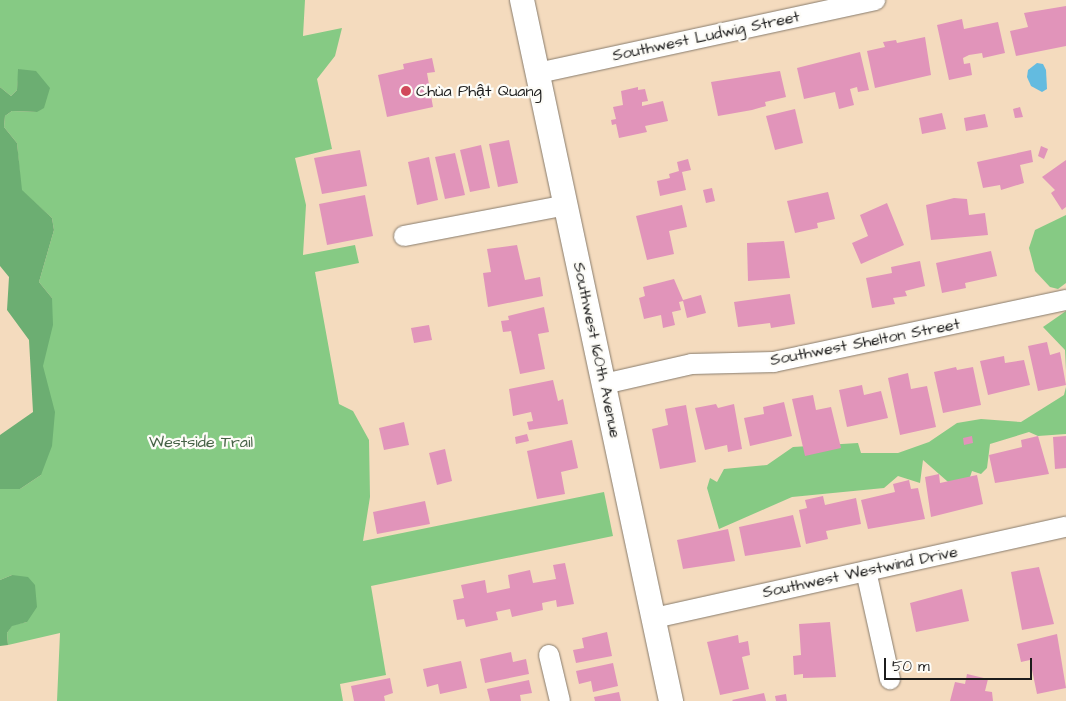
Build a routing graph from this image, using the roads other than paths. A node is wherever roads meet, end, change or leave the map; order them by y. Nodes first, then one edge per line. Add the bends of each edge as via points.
1 (522, 0) edge
2 (875, 0) edge
3 (538, 72) junction
4 (566, 206) junction
5 (404, 236) dead end
6 (1066, 300) edge
7 (604, 384) junction
8 (1066, 528) edge
9 (866, 571) junction
10 (654, 618) junction
11 (549, 655) dead end
12 (890, 679) dead end
13 (560, 701) edge
14 (671, 701) edge

1 - 3 street, Southwest 160th Avenue
2 - 3 street, Southwest Ludwig Street
3 - 4 street, Southwest 160th Avenue
4 - 5 street
4 - 7 street, Southwest 160th Avenue
6 - 7 street, Southwest Shelton Street via 774,362 692,364
7 - 10 street, Southwest 160th Avenue
8 - 9 street, Southwest Westwind Drive
9 - 10 street, Southwest Westwind Drive
9 - 12 street
10 - 14 street, Southwest 160th Avenue
11 - 13 street

